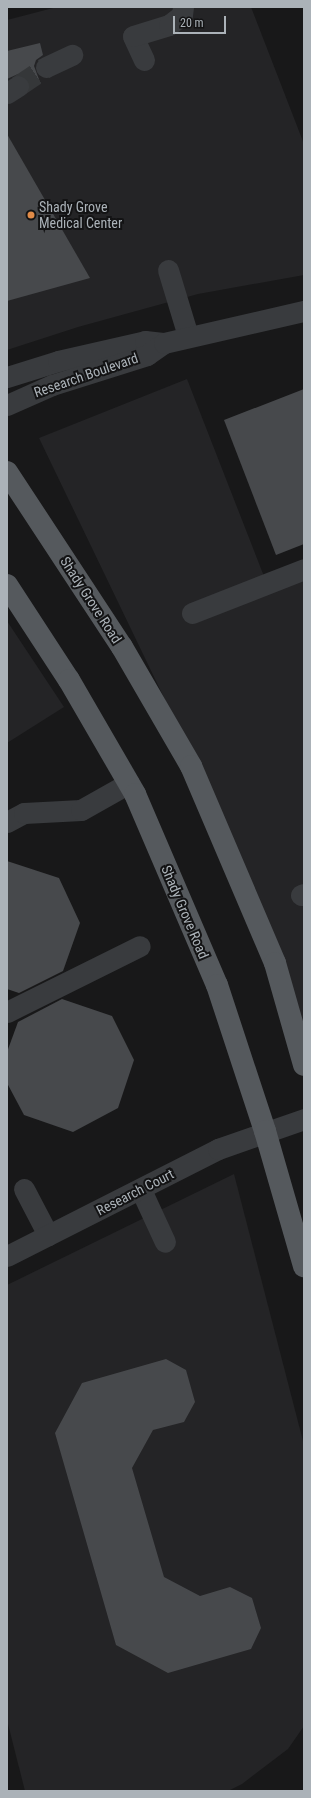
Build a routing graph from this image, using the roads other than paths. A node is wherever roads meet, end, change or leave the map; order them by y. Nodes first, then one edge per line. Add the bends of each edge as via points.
1 (183, 7) edge
2 (72, 55) dead end
3 (144, 60) dead end
4 (46, 67) tunnel mouth
5 (168, 270) dead end
6 (304, 312) edge
7 (188, 336) junction
8 (164, 343) junction
9 (7, 377) edge
10 (7, 405) edge
11 (7, 472) edge
12 (304, 569) edge
13 (7, 585) edge
14 (192, 613) dead end
15 (129, 783) junction
16 (7, 822) edge
17 (140, 946) dead end
18 (7, 1012) edge
19 (304, 1065) edge
20 (304, 1118) edge
21 (265, 1131) junction
22 (24, 1189) dead end
23 (141, 1190) junction
24 (48, 1235) junction
25 (165, 1242) dead end
26 (7, 1256) edge
27 (304, 1266) edge

1 - 3 street via 182,15 169,25 133,36
2 - 4 street
5 - 7 street
6 - 7 street, Research Boulevard
7 - 8 street, Research Boulevard
8 - 9 street, Research Boulevard via 145,341 58,361
8 - 10 street, Research Boulevard via 147,355 52,384
11 - 19 main road, Shady Grove Road via 122,647 191,766 275,963
12 - 14 street
13 - 15 main road, Shady Grove Road via 69,680
15 - 16 street via 81,810 24,813
15 - 21 main road, Shady Grove Road via 217,986
17 - 18 street
20 - 21 street, Research Court
21 - 23 street, Research Court via 218,1149
21 - 27 main road, Shady Grove Road
22 - 24 street
23 - 24 street, Research Court
23 - 25 street
24 - 26 street, Research Court

